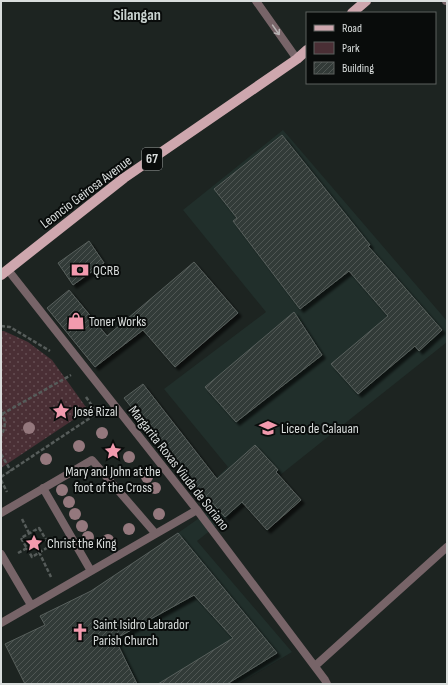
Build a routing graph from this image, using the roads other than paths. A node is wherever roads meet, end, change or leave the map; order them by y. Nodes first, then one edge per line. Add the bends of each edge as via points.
1 (256, 1) edge
2 (366, 1) edge
3 (353, 12) edge
4 (306, 51) edge
5 (297, 59) junction
6 (4, 272) edge
7 (43, 488) junction
8 (197, 510) junction
9 (1, 513) edge
10 (156, 533) junction
11 (447, 547) edge
12 (1, 554) edge
13 (91, 571) junction
14 (31, 605) junction
15 (1, 623) edge
16 (315, 666) junction
17 (327, 684) edge

1 -> 5 street
2 - 3 main road
4 - 5 main road, Leoncio Geirosa Avenue / 67
5 - 6 main road, Leoncio Geirosa Avenue / 67 via 124,178
6 - 8 street, Margarita Roxas Viuda de Soriano
7 - 9 street
7 - 10 street via 92,460
7 - 13 street
8 - 10 street
8 - 16 street, Margarita Roxas Viuda de Soriano
10 - 13 street
11 - 16 street
12 - 14 street
13 - 14 street
14 - 15 street
16 - 17 street, Margarita Roxas Viuda de Soriano

